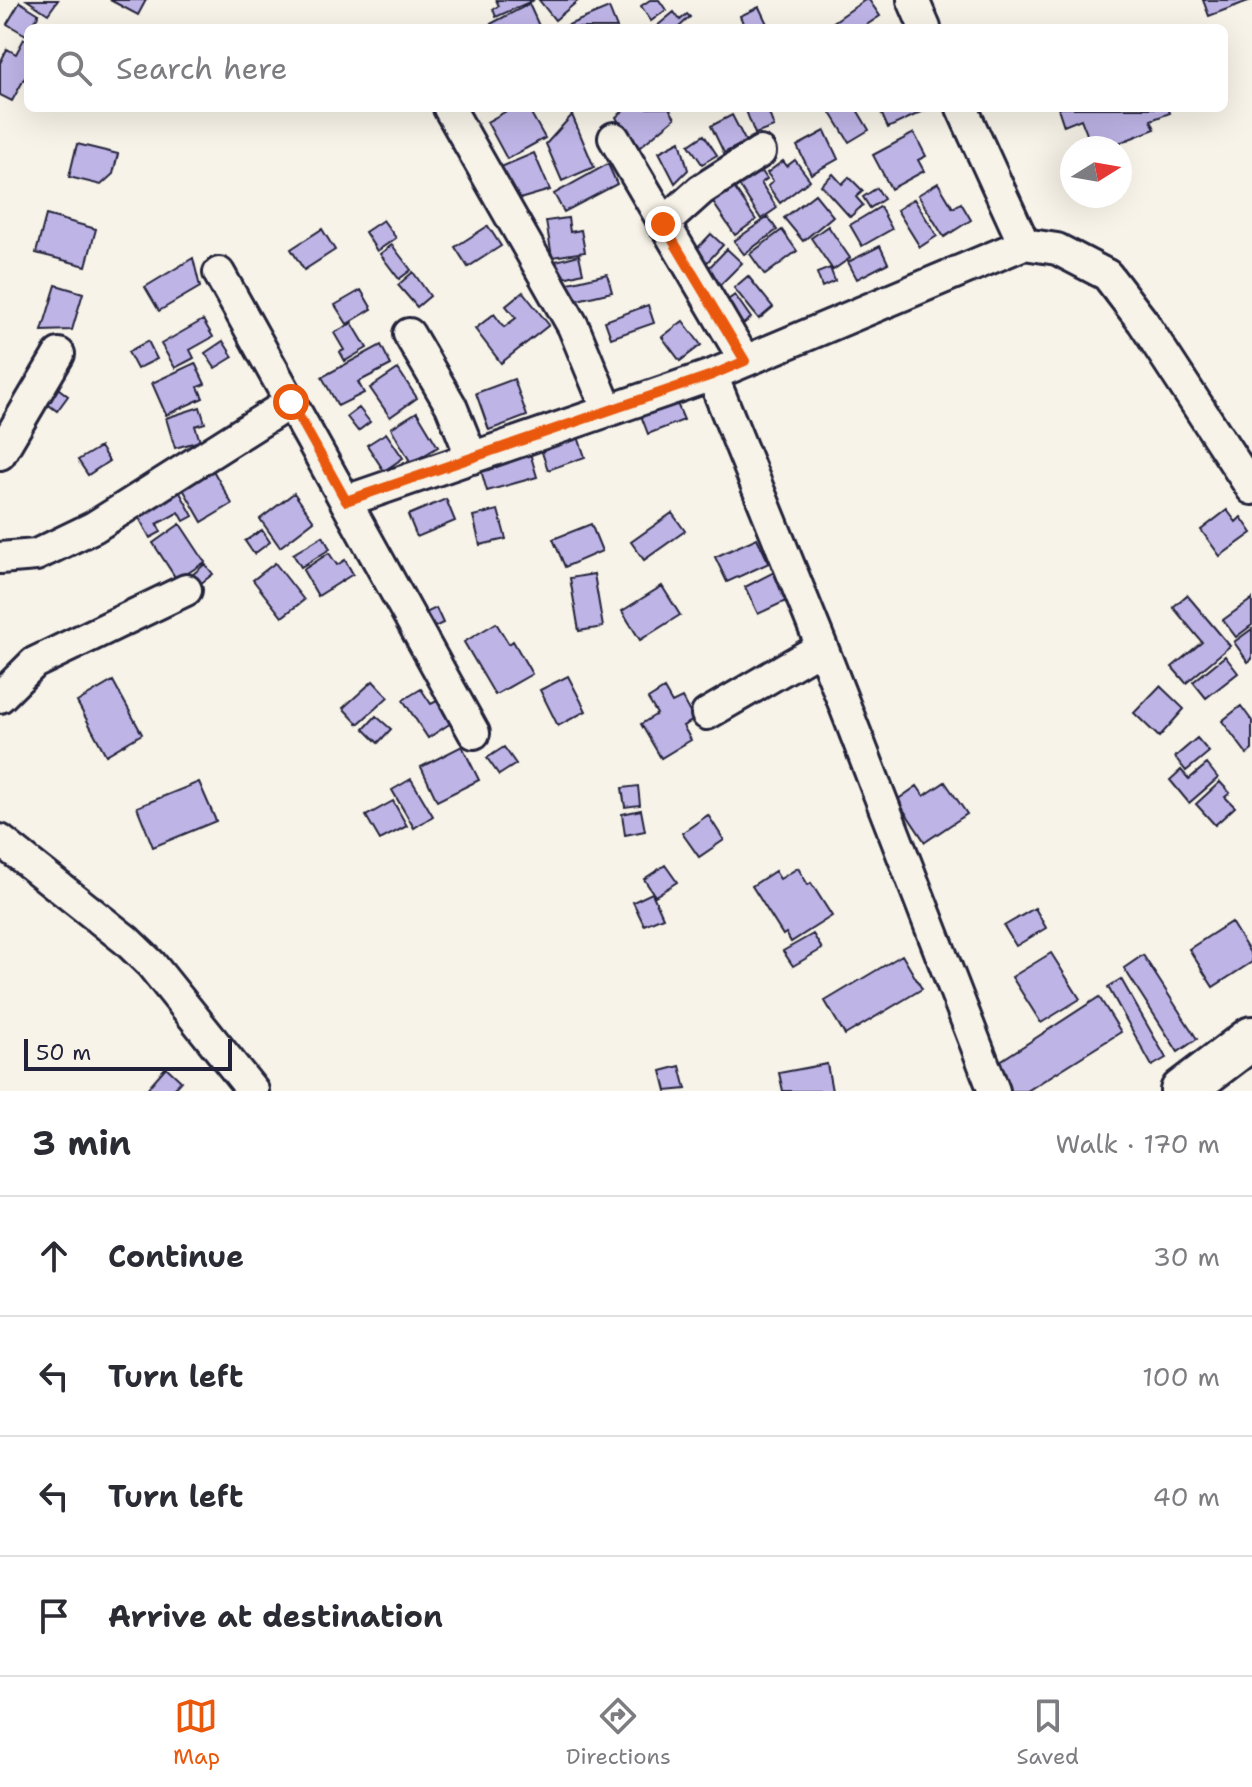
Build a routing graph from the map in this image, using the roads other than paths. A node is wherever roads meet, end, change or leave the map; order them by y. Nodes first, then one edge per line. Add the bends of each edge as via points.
1 (913, 0) edge
2 (923, 24) edge
3 (451, 112) edge
4 (964, 112) edge
5 (614, 138) dead end
6 (760, 152) dead end
7 (663, 224) junction
8 (1024, 244) junction
9 (219, 273) dead end
10 (409, 334) dead end
11 (59, 354) dead end
12 (745, 361) junction
13 (712, 375) junction
14 (291, 402) junction
15 (608, 411) junction
16 (0, 454) edge
17 (472, 458) junction
18 (1252, 489) edge
19 (346, 501) junction
20 (0, 558) edge
21 (186, 590) dead end
22 (822, 647) junction
23 (0, 697) edge
24 (707, 714) dead end
25 (474, 733) dead end
26 (0, 840) edge
27 (1252, 1038) edge
28 (253, 1091) edge
29 (994, 1091) edge
30 (1182, 1091) edge

1 - 2 street
3 - 15 street via 573,326
4 - 8 street
5 - 7 street
6 - 7 street via 701,190
7 - 12 street
8 - 12 street
8 - 18 street via 1057,249 1107,275
9 - 14 street
10 - 17 street via 451,406
11 - 16 street
12 - 13 street
13 - 15 street
13 - 22 street
14 - 19 street
14 - 20 street via 94,527 36,555
15 - 17 street
17 - 19 street
19 - 25 street
21 - 23 street via 34,663
22 - 24 street
22 - 29 street
26 - 28 street via 151,964
27 - 30 street

